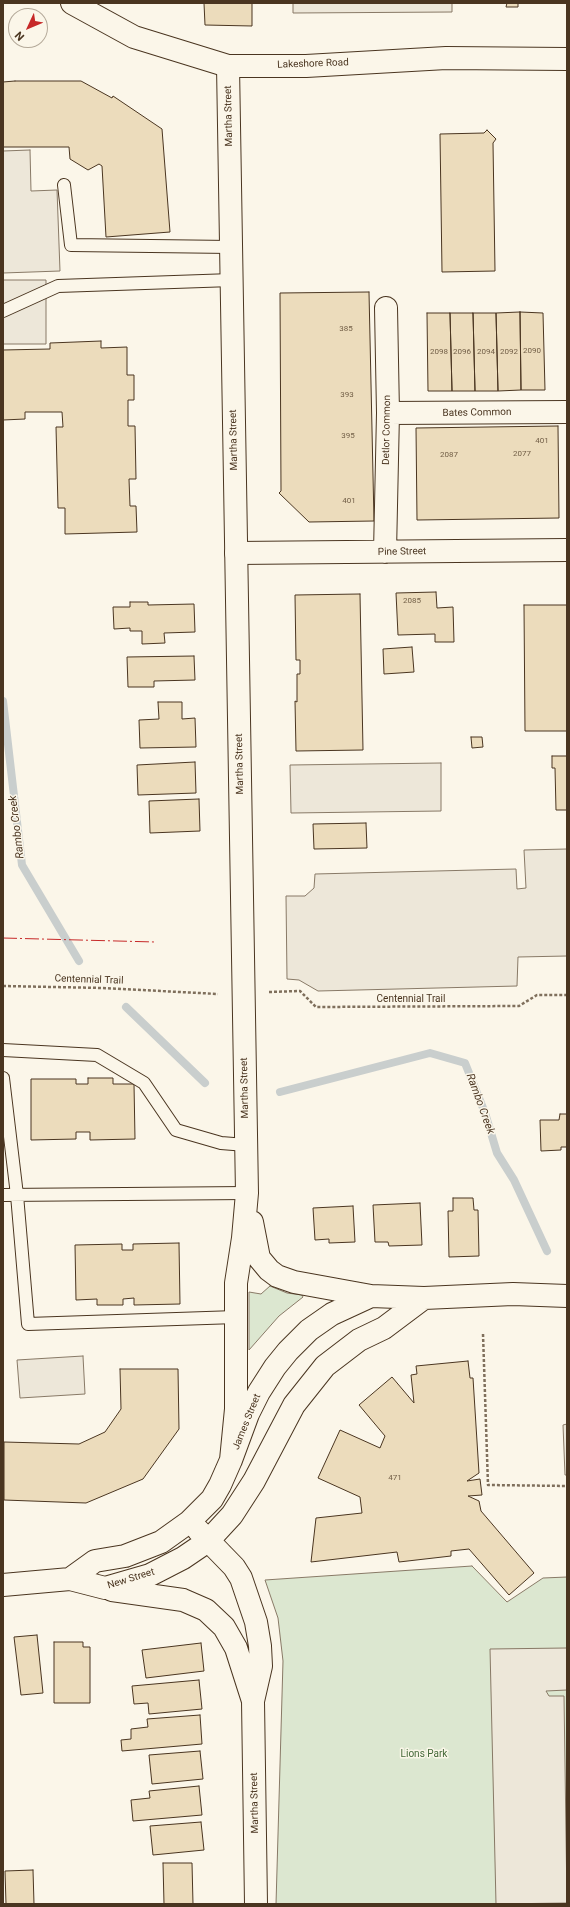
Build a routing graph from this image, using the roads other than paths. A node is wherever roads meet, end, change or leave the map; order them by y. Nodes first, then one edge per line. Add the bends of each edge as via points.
1 (72, 3) edge
2 (567, 59) edge
3 (228, 66) junction
4 (64, 185) dead end
5 (231, 247) junction
6 (232, 280) junction
7 (386, 308) dead end
8 (3, 311) edge
9 (567, 412) edge
10 (388, 413) junction
11 (567, 550) edge
12 (385, 552) junction
13 (236, 553) junction
14 (3, 1050) edge
15 (3, 1078) edge
16 (246, 1135) junction
17 (247, 1193) junction
18 (3, 1195) edge
19 (17, 1195) junction
20 (371, 1296) junction
21 (567, 1296) edge
22 (424, 1298) junction
23 (236, 1317) junction
24 (231, 1460) junction
25 (189, 1522) junction
26 (208, 1541) junction
27 (70, 1579) junction
28 (3, 1585) edge
29 (105, 1588) junction
30 (253, 1701) junction
31 (256, 1904) edge

1 - 3 street, Lakeshore Road via 134,37
2 - 3 street, Lakeshore Road via 446,58 306,66
3 - 5 street, Martha Street
4 - 5 lane via 71,245
5 - 6 street, Martha Street
6 - 8 lane via 58,286
6 - 13 street, Martha Street
7 - 10 street, Detlor Common
9 - 10 street, Bates Common
10 - 12 street, Detlor Common
11 - 12 street, Pine Street
12 - 13 street, Pine Street
13 - 16 street, Martha Street
14 - 16 lane via 97,1055 144,1083 176,1130 221,1143
15 - 19 lane
16 - 17 street, Martha Street
17 - 19 lane
17 - 20 street via 256,1251 269,1270 294,1282
17 - 23 street, Martha Street via 236,1283
18 - 19 lane
19 - 23 lane via 28,1324
20 - 22 street, James Street
20 - 24 street, James Street via 350,1304 321,1321 274,1367 248,1414
21 - 22 street, James Street via 513,1294
22 - 26 street via 384,1328 358,1340 340,1353 315,1377 294,1405 254,1481 232,1515
23 - 24 street, Martha Street via 236,1410
24 - 25 street, James Street via 212,1499
25 - 26 street
25 - 27 street via 161,1542 125,1556 95,1561
26 - 29 street, New Street via 183,1558 150,1575
26 - 30 street via 234,1567 241,1578 256,1622 261,1666
27 - 28 street, New Street
27 - 29 street, New Street
29 - 30 street via 183,1600 206,1610 224,1627 236,1648
30 - 31 street, Martha Street

